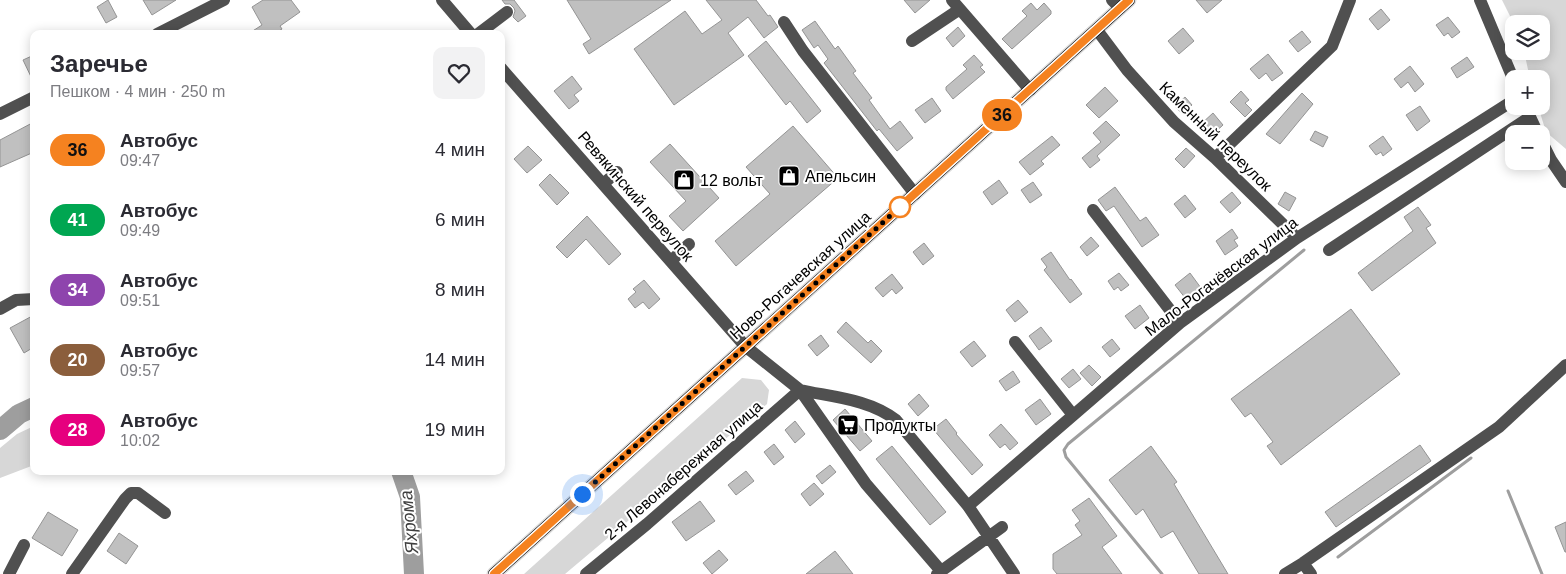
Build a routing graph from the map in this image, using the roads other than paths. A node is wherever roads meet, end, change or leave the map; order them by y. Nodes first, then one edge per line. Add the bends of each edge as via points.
1 (224, 0) edge
2 (442, 0) edge
3 (1350, 0) edge
4 (1480, 0) edge
5 (1120, 3) edge
6 (956, 4) edge
7 (507, 12) dead end
8 (784, 22) dead end
9 (165, 30) edge
10 (468, 30) edge
11 (483, 30) edge
12 (1097, 30) junction
13 (912, 41) dead end
14 (1509, 70) edge
15 (505, 73) edge
16 (1030, 90) junction
17 (30, 98) edge
18 (1505, 106) edge
19 (0, 114) edge
20 (1522, 115) edge
21 (1215, 158) junction
22 (1550, 158) edge
23 (617, 172) dead end
24 (1566, 182) edge
25 (603, 184) junction
26 (915, 194) junction
27 (1093, 210) dead end
28 (1297, 238) junction
29 (689, 244) dead end
30 (1330, 250) dead end
31 (671, 261) junction
32 (30, 299) edge
33 (0, 308) edge
34 (1180, 323) junction
35 (1015, 342) dead end
36 (745, 346) junction
37 (1566, 365) edge
38 (800, 390) junction
39 (1073, 415) junction
40 (968, 506) junction
41 (165, 513) dead end
42 (1002, 527) dead end
43 (989, 537) junction
44 (24, 545) dead end
45 (1303, 563) junction
46 (939, 572) edge
47 (9, 574) edge
48 (72, 574) edge
49 (494, 574) edge
50 (586, 574) edge
51 (1014, 574) edge
52 (1285, 574) edge
53 (1311, 574) edge

1 - 9 street
2 - 10 street
3 - 21 street via 1332,46
4 - 14 street
5 - 12 main road, Ново-Рогачевская улица
6 - 13 street
6 - 16 street
7 - 11 street
8 - 26 street
12 - 16 main road, Ново-Рогачевская улица
12 - 21 street, Каменный переулок via 1174,122
15 - 25 street, Ревякинский переулок
16 - 26 main road, Ново-Рогачевская улица
17 - 19 street
18 - 28 street, Мало-Рогачёвская улица
20 - 30 street
21 - 28 street, Каменный переулок
22 - 24 street
23 - 25 street
25 - 31 street, Ревякинский переулок
26 - 36 main road, Ново-Рогачевская улица
27 - 34 street
28 - 34 street, Мало-Рогачёвская улица
29 - 31 street
31 - 36 street, Ревякинский переулок
32 - 33 street via 16,300
34 - 39 street, Мало-Рогачёвская улица
35 - 39 street
36 - 38 street, Ревякинский переулок
36 - 49 main road, Ново-Рогачевская улица
37 - 45 street via 1499,427
38 - 40 street via 871,405 886,412
38 - 46 street via 866,484
38 - 50 street, 2-я Левонабережная улица
39 - 40 street, Мало-Рогачёвская улица
40 - 43 street
41 - 48 street via 138,493 131,493
42 - 43 street
43 - 46 street
43 - 51 street
44 - 47 street
45 - 52 street
45 - 53 street

